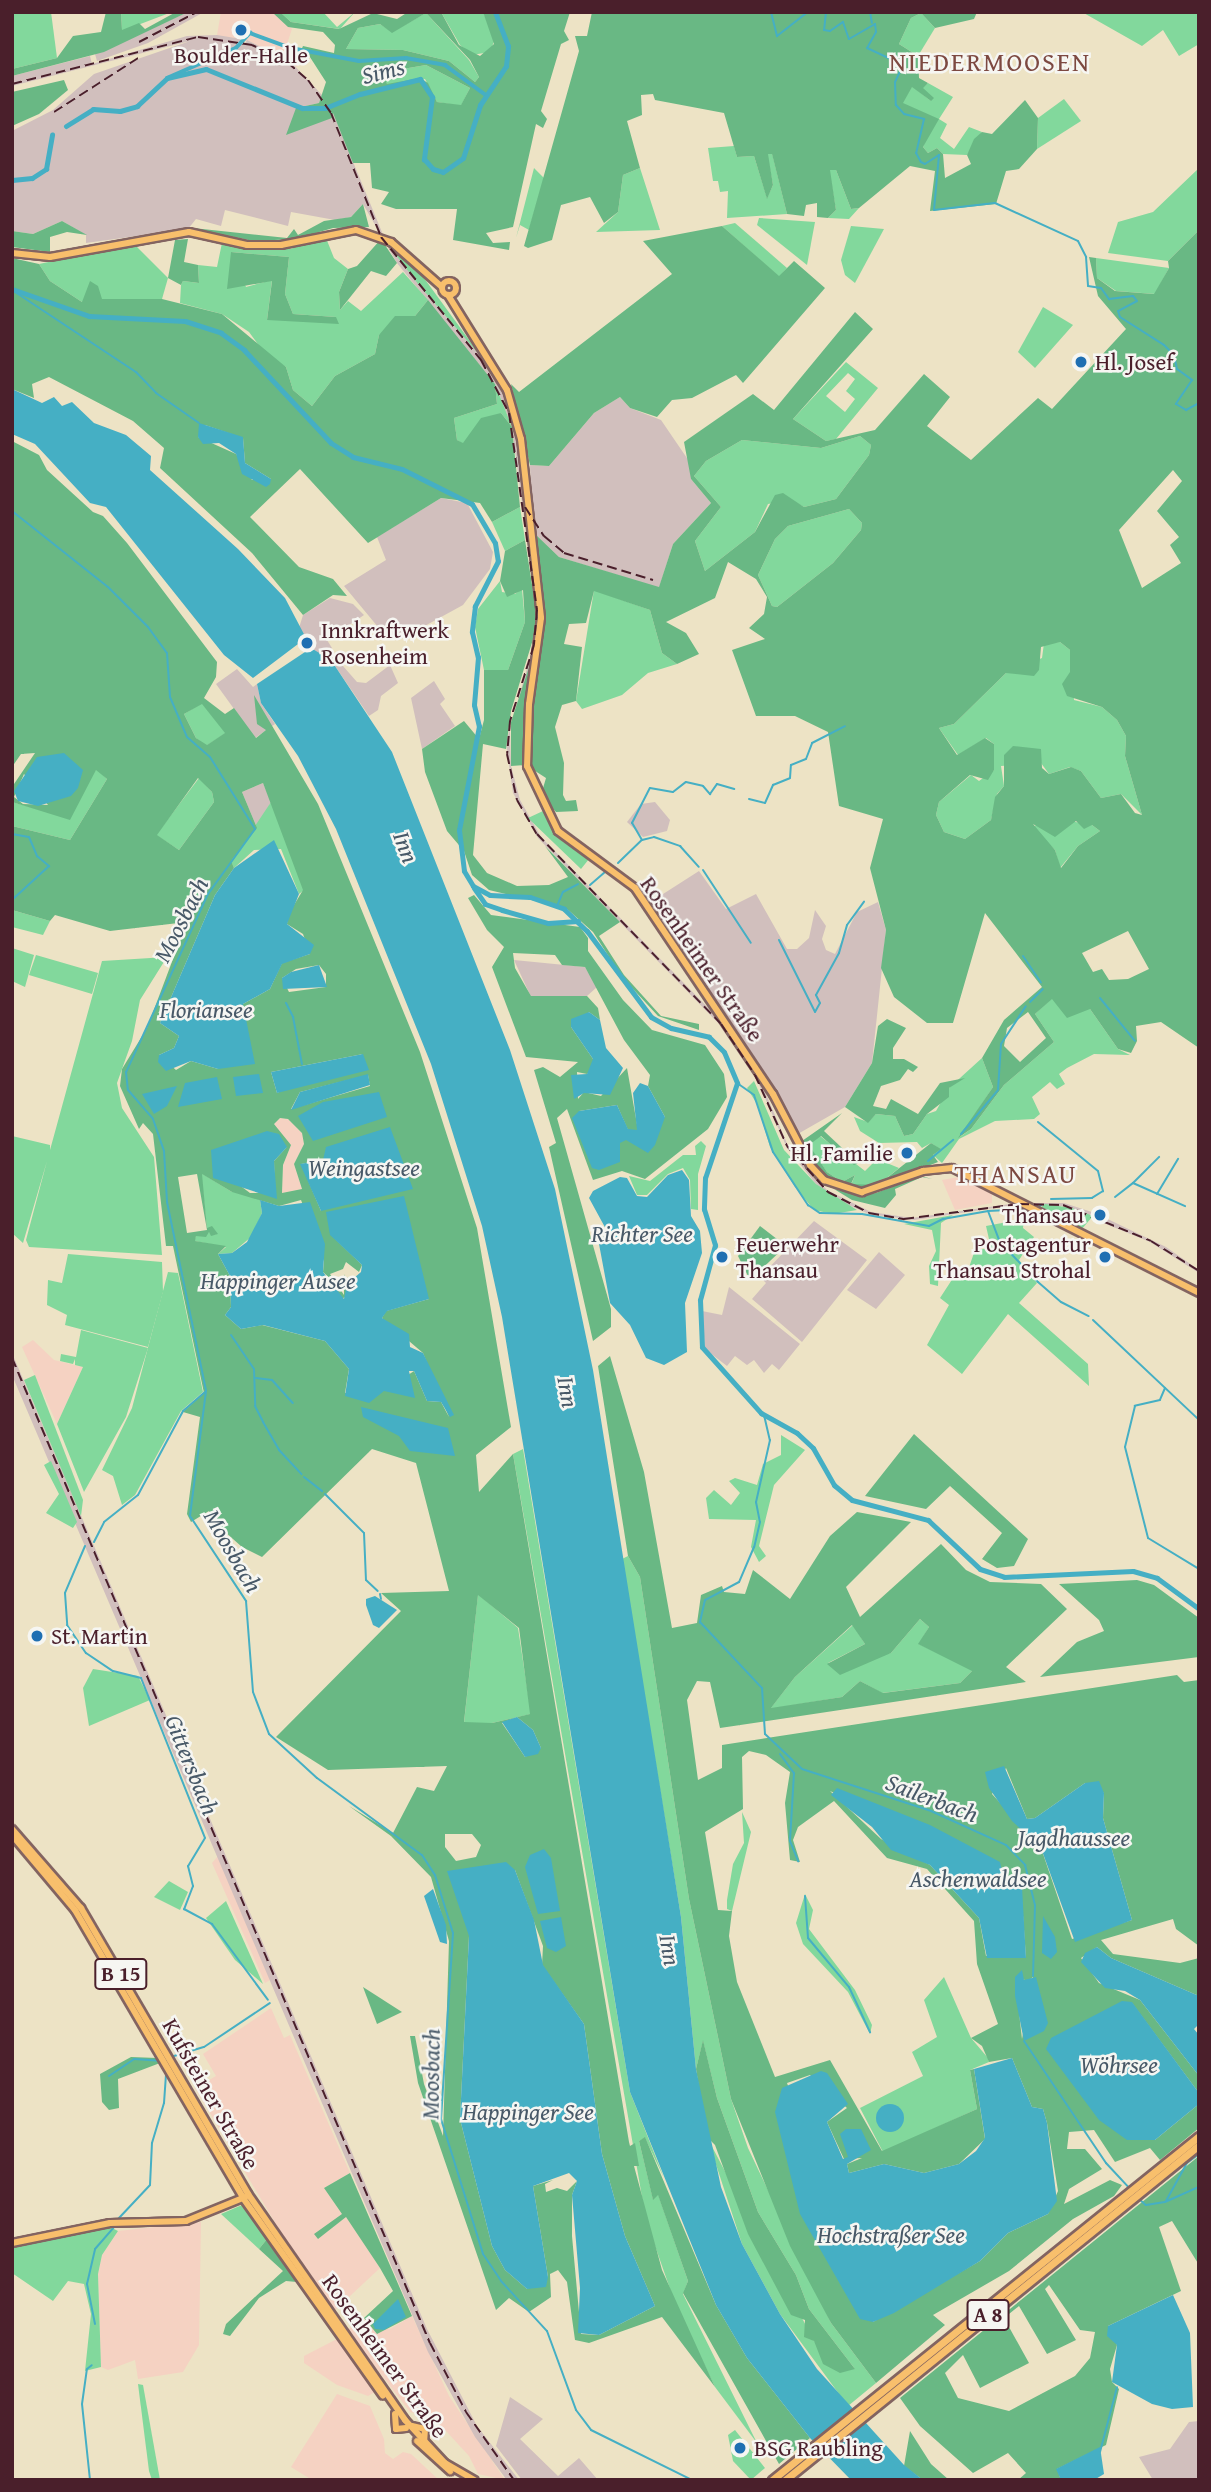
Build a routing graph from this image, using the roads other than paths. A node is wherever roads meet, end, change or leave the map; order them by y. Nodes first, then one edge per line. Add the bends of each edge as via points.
1 (12, 253) edge
2 (443, 284) junction
3 (451, 294) junction
4 (1199, 1293) edge
5 (12, 1829) edge
6 (12, 1835) edge
7 (1199, 2136) edge
8 (1199, 2145) edge
9 (233, 2179) junction
10 (1135, 2193) junction
11 (245, 2196) junction
12 (227, 2206) junction
13 (12, 2243) edge
14 (300, 2274) junction
15 (406, 2424) junction
16 (779, 2478) edge
17 (464, 2480) edge
18 (474, 2480) edge

1 - 2 main road via 50,257 189,232 247,245 281,245 356,230 391,242
2 - 3 main road
2 - 3 main road via 455,284
3 - 4 main road, Rosenheimer Straße via 470,337 507,390 521,439 541,618 528,704 527,766 558,831 635,888 773,1094 805,1158 824,1180 862,1192 923,1171 952,1168
5 - 11 main road, Kufsteiner Straße / B 15 via 80,1908
6 - 9 main road, Kufsteiner Straße / B 15 via 58,1887 96,1941
7 - 10 highway, A 8
8 - 10 highway, A 8
9 - 11 main road, Kufsteiner Straße / B 15
9 - 12 main road
10 - 16 highway, A 8
11 - 12 main road
11 - 14 main road, Kufsteiner Straße / B 15
12 - 13 main road via 175,2223 110,2223
14 - 15 main road, Rosenheimer Straße / B 15
14 - 15 main road, Rosenheimer Straße / B 15 via 396,2414 397,2429
15 - 17 main road, Rosenheimer Straße / B 15 via 434,2460
15 - 18 main road, Rosenheimer Straße via 425,2429 425,2443 448,2466

